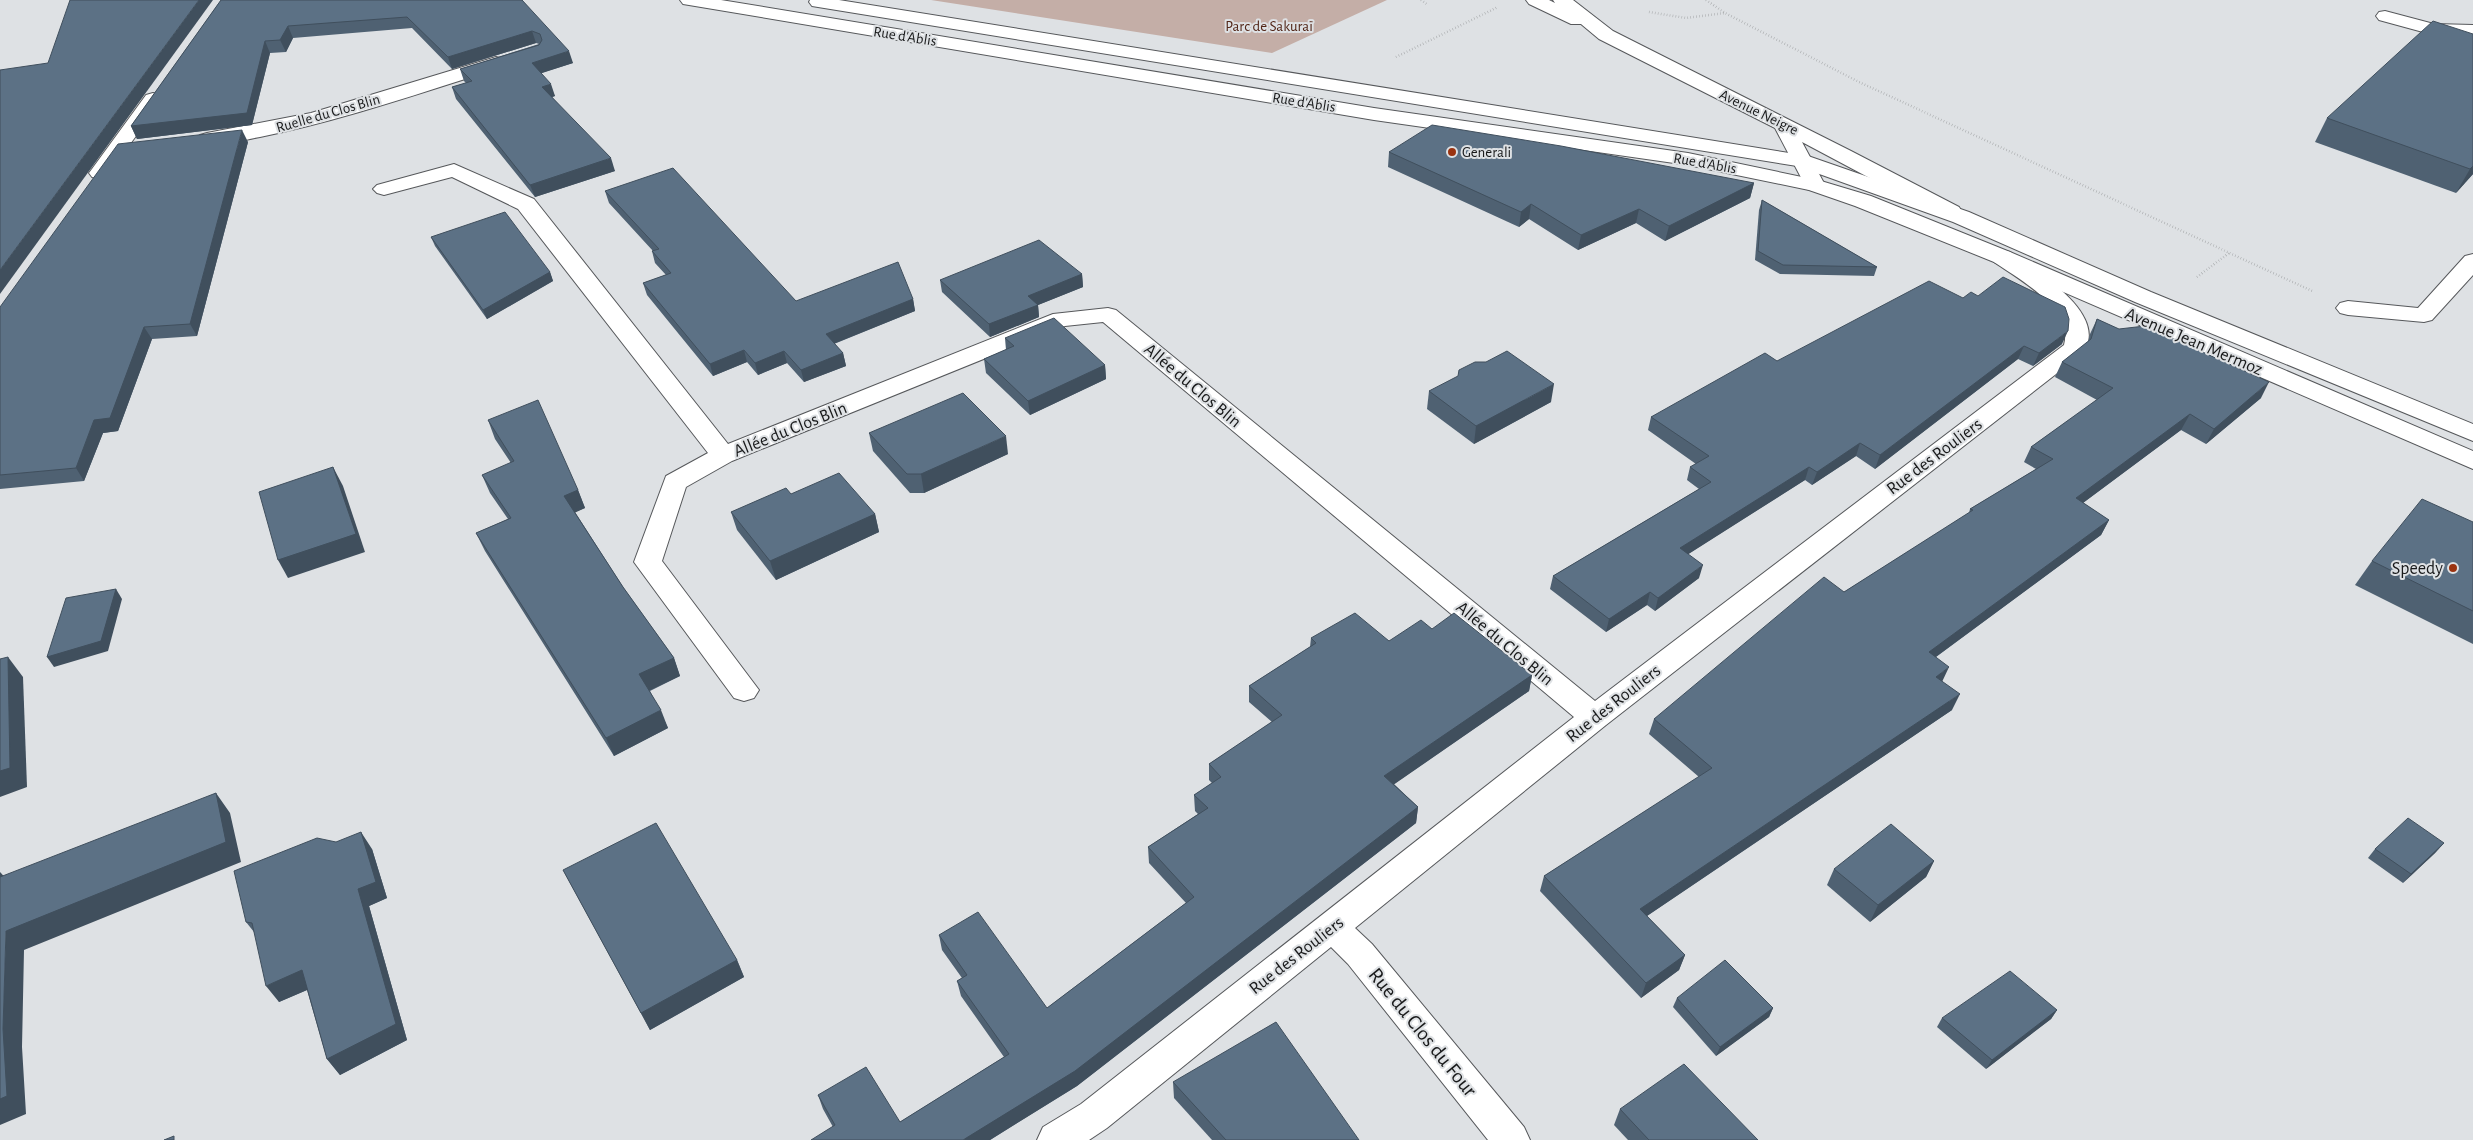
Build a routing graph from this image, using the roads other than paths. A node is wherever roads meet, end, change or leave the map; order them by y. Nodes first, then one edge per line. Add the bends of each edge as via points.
1 (689, 0) edge
2 (804, 0) edge
3 (1535, 0) edge
4 (1562, 0) edge
5 (2385, 16) dead end
6 (2473, 31) edge
7 (1606, 34) junction
8 (516, 57) edge
9 (162, 86) edge
10 (1783, 124) junction
11 (192, 141) edge
12 (145, 146) edge
13 (116, 149) junction
14 (1801, 160) junction
15 (1814, 185) junction
16 (88, 188) edge
17 (384, 189) dead end
18 (1961, 217) junction
19 (1915, 221) joint
20 (2002, 257) junction
21 (2473, 262) edge
22 (2348, 308) road end
23 (2473, 433) edge
24 (723, 456) junction
25 (2473, 461) edge
26 (744, 690) dead end
27 (1595, 717) junction
28 (1332, 926) junction
29 (1056, 1140) edge
30 (1511, 1140) edge

1 - 15 street, Rue d'Ablis via 1374,114 1688,159
2 - 14 street, Rue d'Ablis
3 - 7 street
4 - 7 street, Avenue Neigre
5 - 6 street via 2434,29
7 - 10 street, Avenue Neigre
8 - 11 street, Ruelle du Clos Blin via 356,106 249,134
9 - 13 street
10 - 14 street
10 - 18 street, Avenue Neigre
12 - 13 street
13 - 16 street
14 - 15 street
14 - 18 street, Rue d'Ablis
15 - 19 street, Rue d'Ablis
17 - 24 street, Allée du Clos Blin via 454,170 526,204
18 - 23 street, Avenue Jean Mermoz via 2134,293
19 - 20 street, Avenue Jean Mermoz
20 - 25 street, Avenue Jean Mermoz
20 - 27 street, Rue des Rouliers via 2042,286 2069,311 2078,332 2075,348
21 - 22 street via 2424,315
24 - 26 street, Allée du Clos Blin via 675,482 648,562
24 - 27 street, Allée du Clos Blin via 1061,318 1108,315
27 - 28 street, Rue des Rouliers
28 - 29 street, Rue des Rouliers via 1094,1116
28 - 30 street, Rue du Clos du Four via 1360,954

